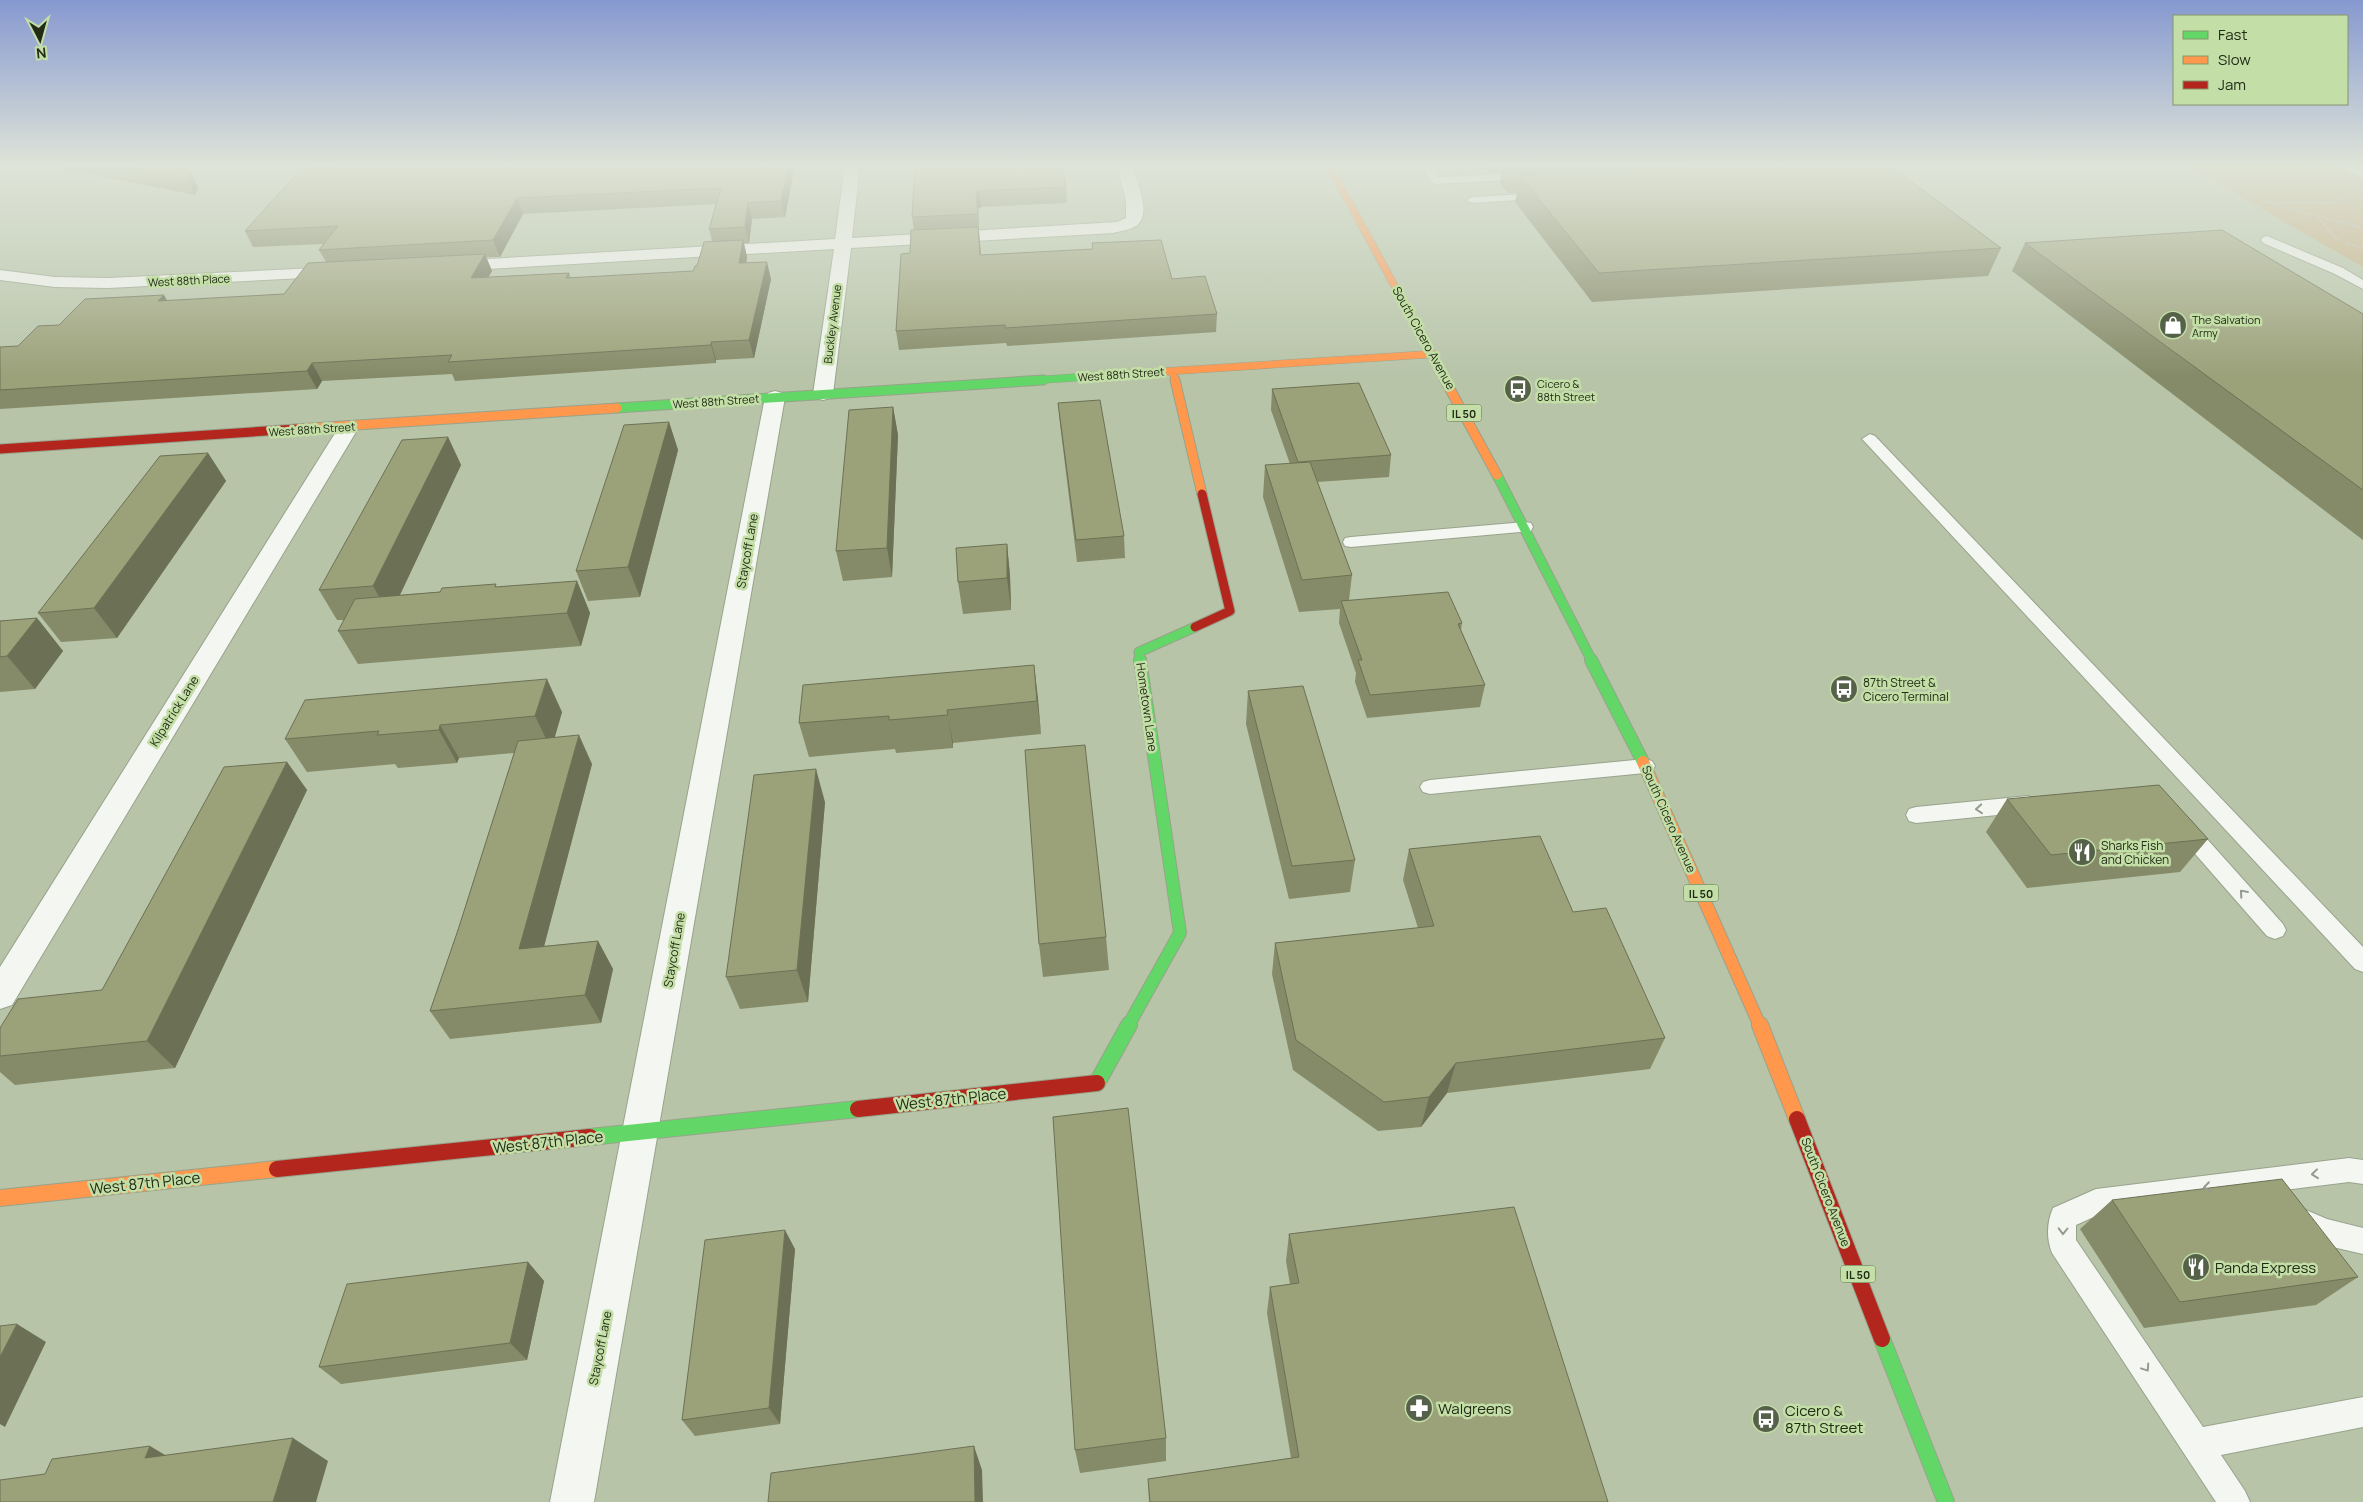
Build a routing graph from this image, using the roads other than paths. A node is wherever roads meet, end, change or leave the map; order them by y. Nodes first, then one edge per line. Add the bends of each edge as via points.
1 (843, 235) edge
2 (1006, 235) edge
3 (1368, 235) edge
4 (2267, 240) dead end
5 (842, 243) junction
6 (433, 267) edge
7 (353, 271) edge
8 (0, 275) edge
9 (2363, 285) edge
10 (1433, 354) junction
11 (1173, 371) junction
12 (823, 394) junction
13 (775, 397) junction
14 (349, 426) junction
15 (1870, 439) dead end
16 (0, 449) edge
17 (1525, 527) junction
18 (1351, 542) dead end
19 (1645, 766) junction
20 (1430, 787) dead end
21 (2044, 803) edge
22 (1916, 815) dead end
23 (2169, 816) edge
24 (2275, 930) dead end
25 (2363, 962) edge
26 (0, 995) edge
27 (1096, 1084) joint
28 (641, 1132) junction
29 (2363, 1172) edge
30 (2241, 1182) junction
31 (0, 1198) edge
32 (2363, 1241) edge
33 (2363, 1412) edge
34 (2196, 1444) junction
35 (572, 1502) edge
36 (1946, 1502) edge
37 (2234, 1502) edge

1 - 5 street, Buckley Avenue
2 - 5 street
3 - 10 street, South Cicero Avenue / IL 50
4 - 9 lane
5 - 6 street
5 - 12 street, Buckley Avenue
7 - 8 street, West 88th Place via 108,283 55,282
10 - 11 street, West 88th Street
10 - 17 street, South Cicero Avenue / IL 50
11 - 12 street, West 88th Street
11 - 27 street, Hometown Lane via 1230,611 1139,652 1180,934
12 - 13 street, West 88th Street
13 - 14 street, West 88th Street
13 - 28 street, Staycoff Lane
14 - 16 street, West 88th Street
14 - 26 street, Kilpatrick Lane
15 - 25 lane
17 - 18 lane
17 - 19 street, South Cicero Avenue / IL 50
19 - 20 lane
19 - 36 street, South Cicero Avenue / IL 50 via 1761,1029
21 -> 22 lane
24 -> 23 lane via 2192,835
27 - 28 street, West 87th Place
28 - 31 street, West 87th Place
28 - 35 street, Staycoff Lane
29 -> 30 lane via 2349,1170
30 - 32 lane via 2282,1212 2324,1232
30 -> 34 lane via 2096,1202 2063,1217 2062,1243
33 - 34 lane
34 - 37 lane

